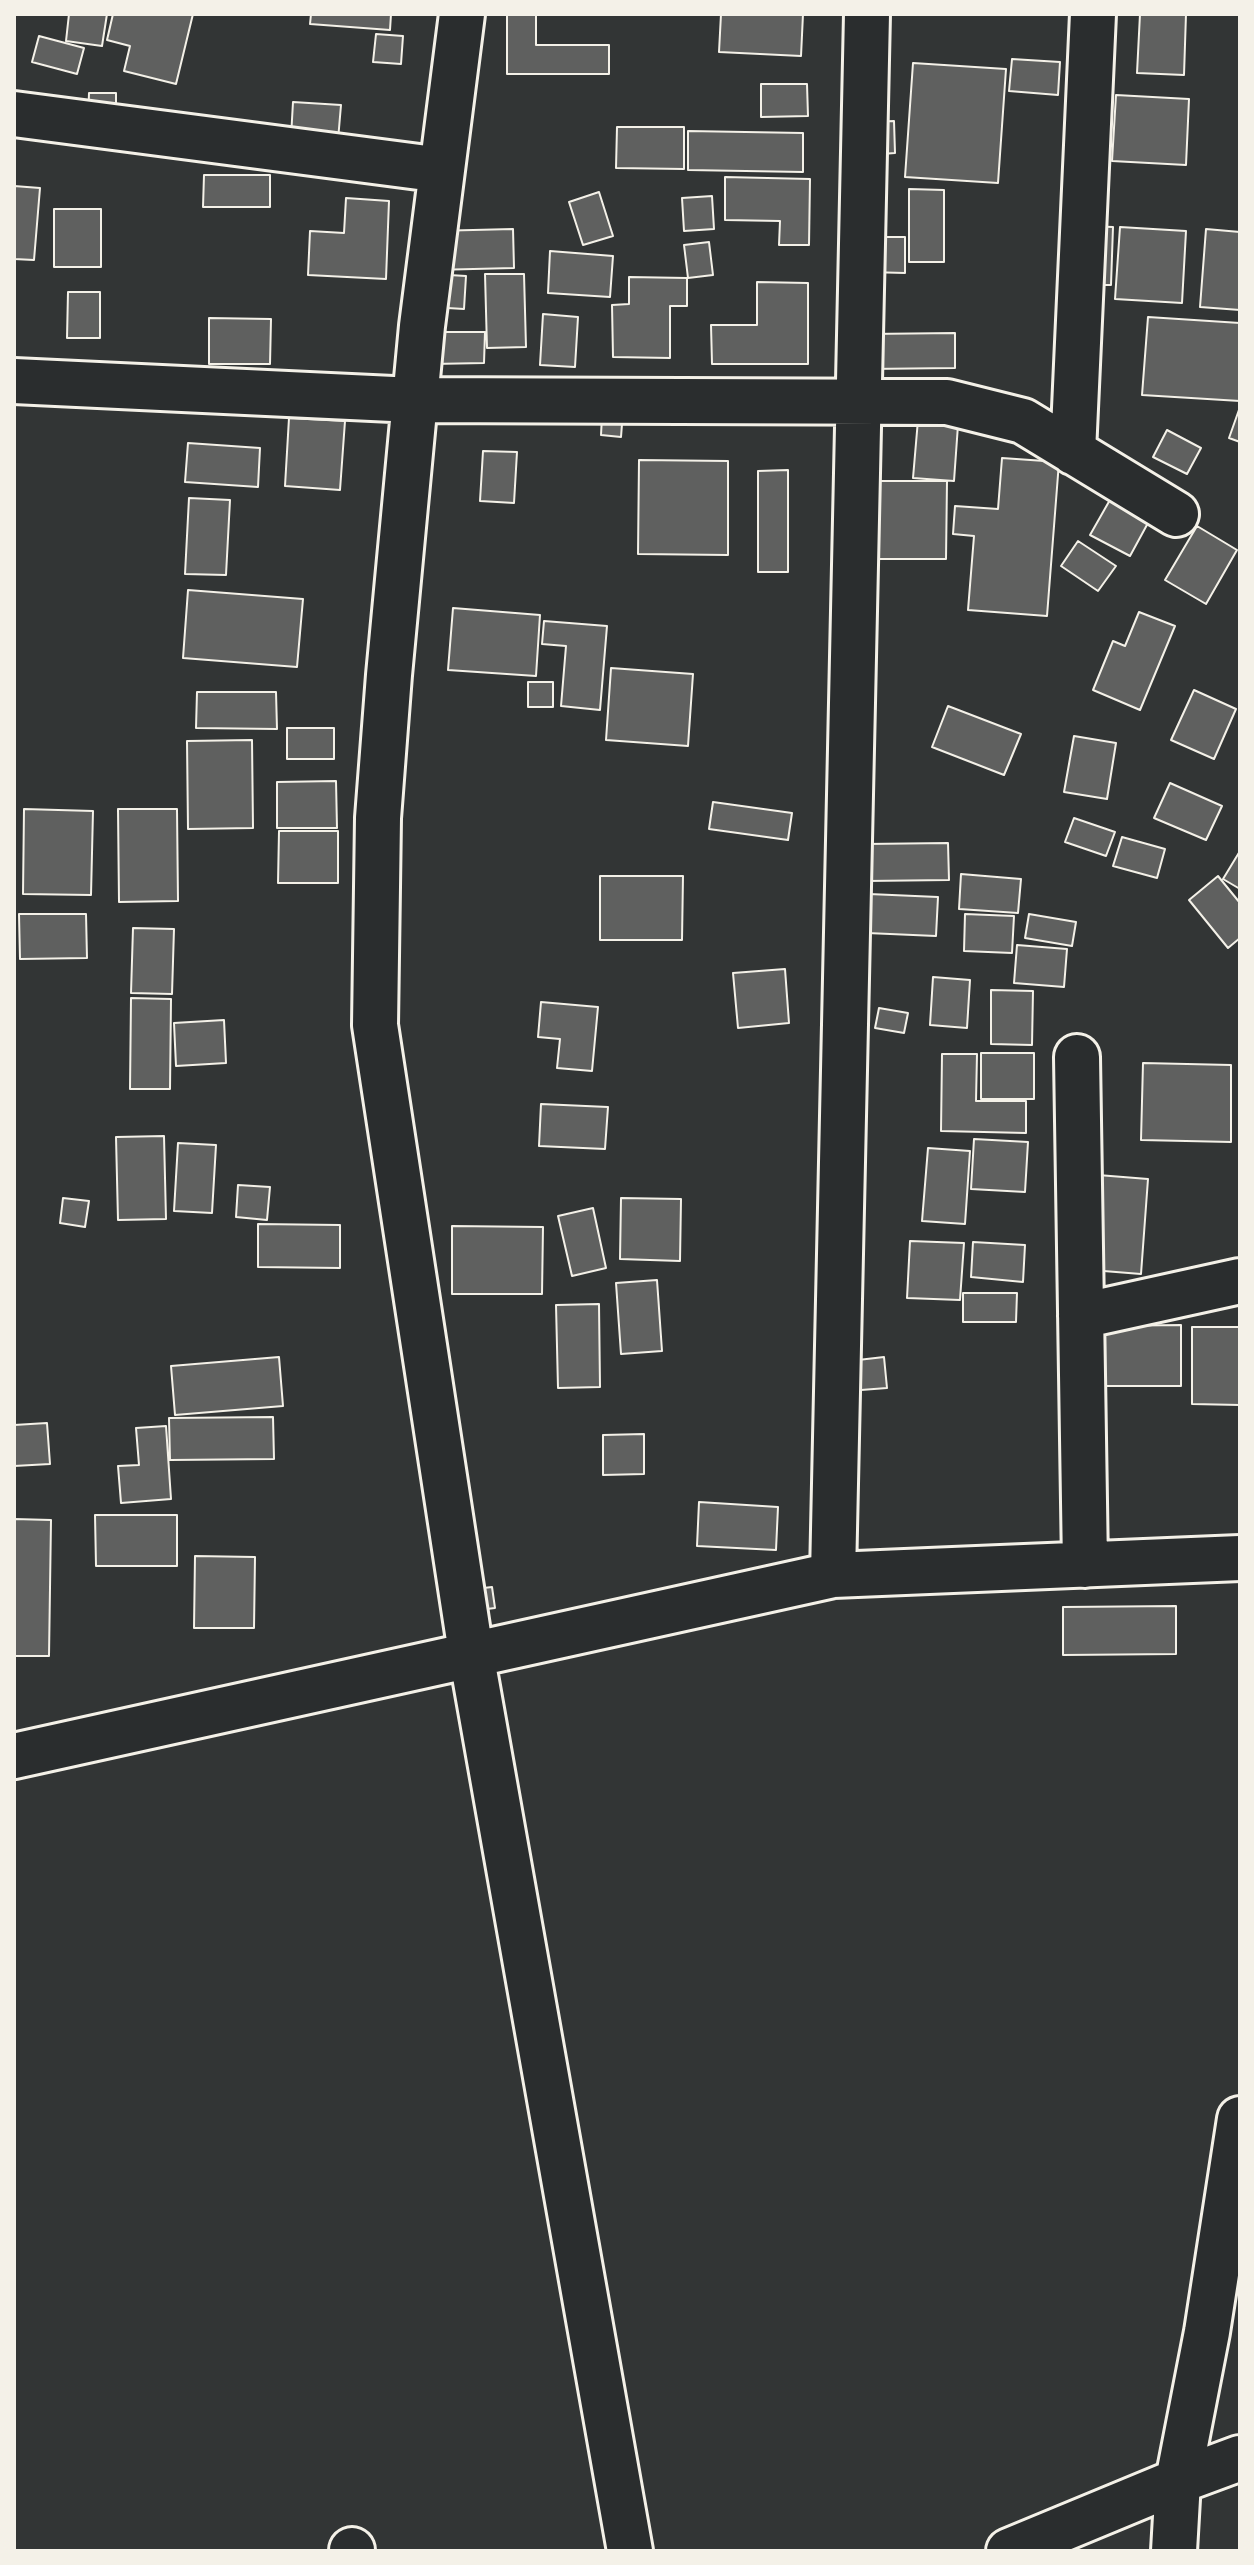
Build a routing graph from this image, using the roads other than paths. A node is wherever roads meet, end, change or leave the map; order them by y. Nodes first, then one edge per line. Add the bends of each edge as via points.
1 (462, 14) edge
2 (867, 14) edge
3 (1093, 14) edge
4 (14, 114) edge
5 (442, 170) junction
6 (14, 381) edge
7 (414, 400) junction
8 (859, 401) junction
9 (1073, 452) junction
10 (1176, 514) dead end
11 (1077, 1057) dead end
12 (1240, 1281) edge
13 (1081, 1316) junction
14 (1240, 1558) edge
15 (1085, 1565) junction
16 (833, 1575) junction
17 (471, 1653) junction
18 (14, 1756) edge
19 (1240, 2119) edge
20 (1240, 2458) edge
21 (1178, 2481) junction
22 (630, 2551) edge
23 (1009, 2551) edge
24 (1174, 2551) edge

1 - 5 street
2 - 8 street
3 - 9 street
4 - 5 street
5 - 7 street
6 - 7 street
7 - 8 street
7 - 17 street via 378,818 375,1025
8 - 9 street via 947,402 1023,421
8 - 16 street
9 - 10 street
11 - 13 street
12 - 13 street
13 - 15 street
14 - 15 street
15 - 16 street
16 - 17 street
17 - 18 street
17 - 22 street
19 - 21 street
20 - 21 street
21 - 23 street
21 - 24 street

